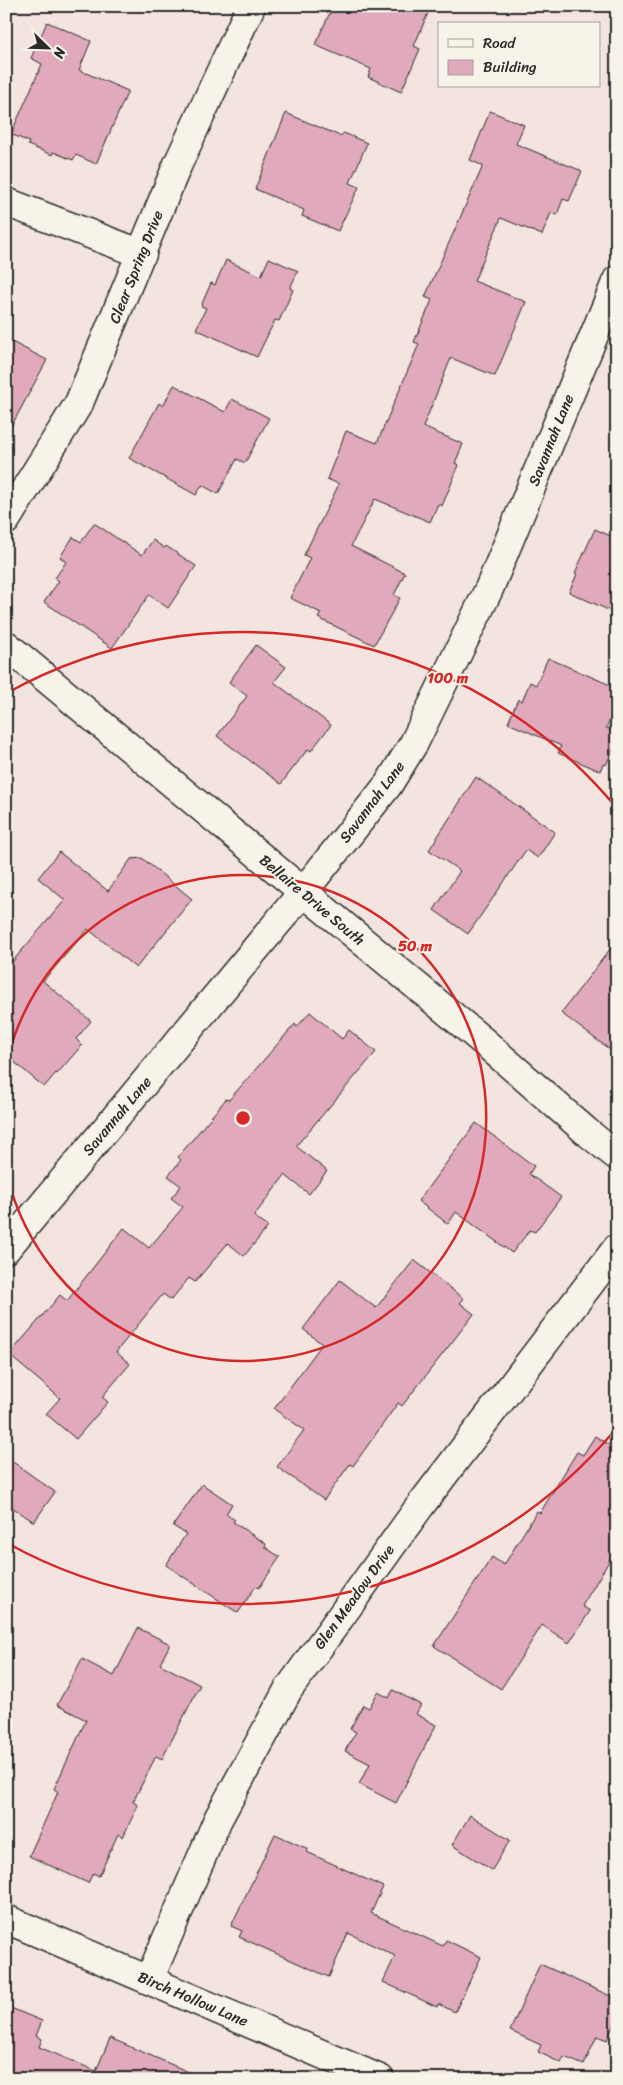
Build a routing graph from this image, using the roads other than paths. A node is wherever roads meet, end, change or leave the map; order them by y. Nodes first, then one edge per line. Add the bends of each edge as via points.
1 (251, 6) edge
2 (6, 202) edge
3 (142, 254) junction
4 (617, 280) edge
5 (6, 520) edge
6 (6, 645) edge
7 (302, 892) junction
8 (617, 1156) edge
9 (617, 1248) edge
10 (6, 1249) edge
11 (6, 1919) edge
12 (149, 1980) junction
13 (380, 2079) edge

1 - 3 street, Clear Spring Drive via 177,166
2 - 3 street
3 - 5 street, Clear Spring Drive via 79,403
4 - 7 street, Savannah Lane via 489,589 414,743 388,785
6 - 7 street, Bellaire Drive South
7 - 8 street, Bellaire Drive South
7 - 10 street, Savannah Lane
9 - 12 street, Glen Meadow Drive via 420,1506 288,1690 218,1819
11 - 12 street, Birch Hollow Lane
12 - 13 street, Birch Hollow Lane

